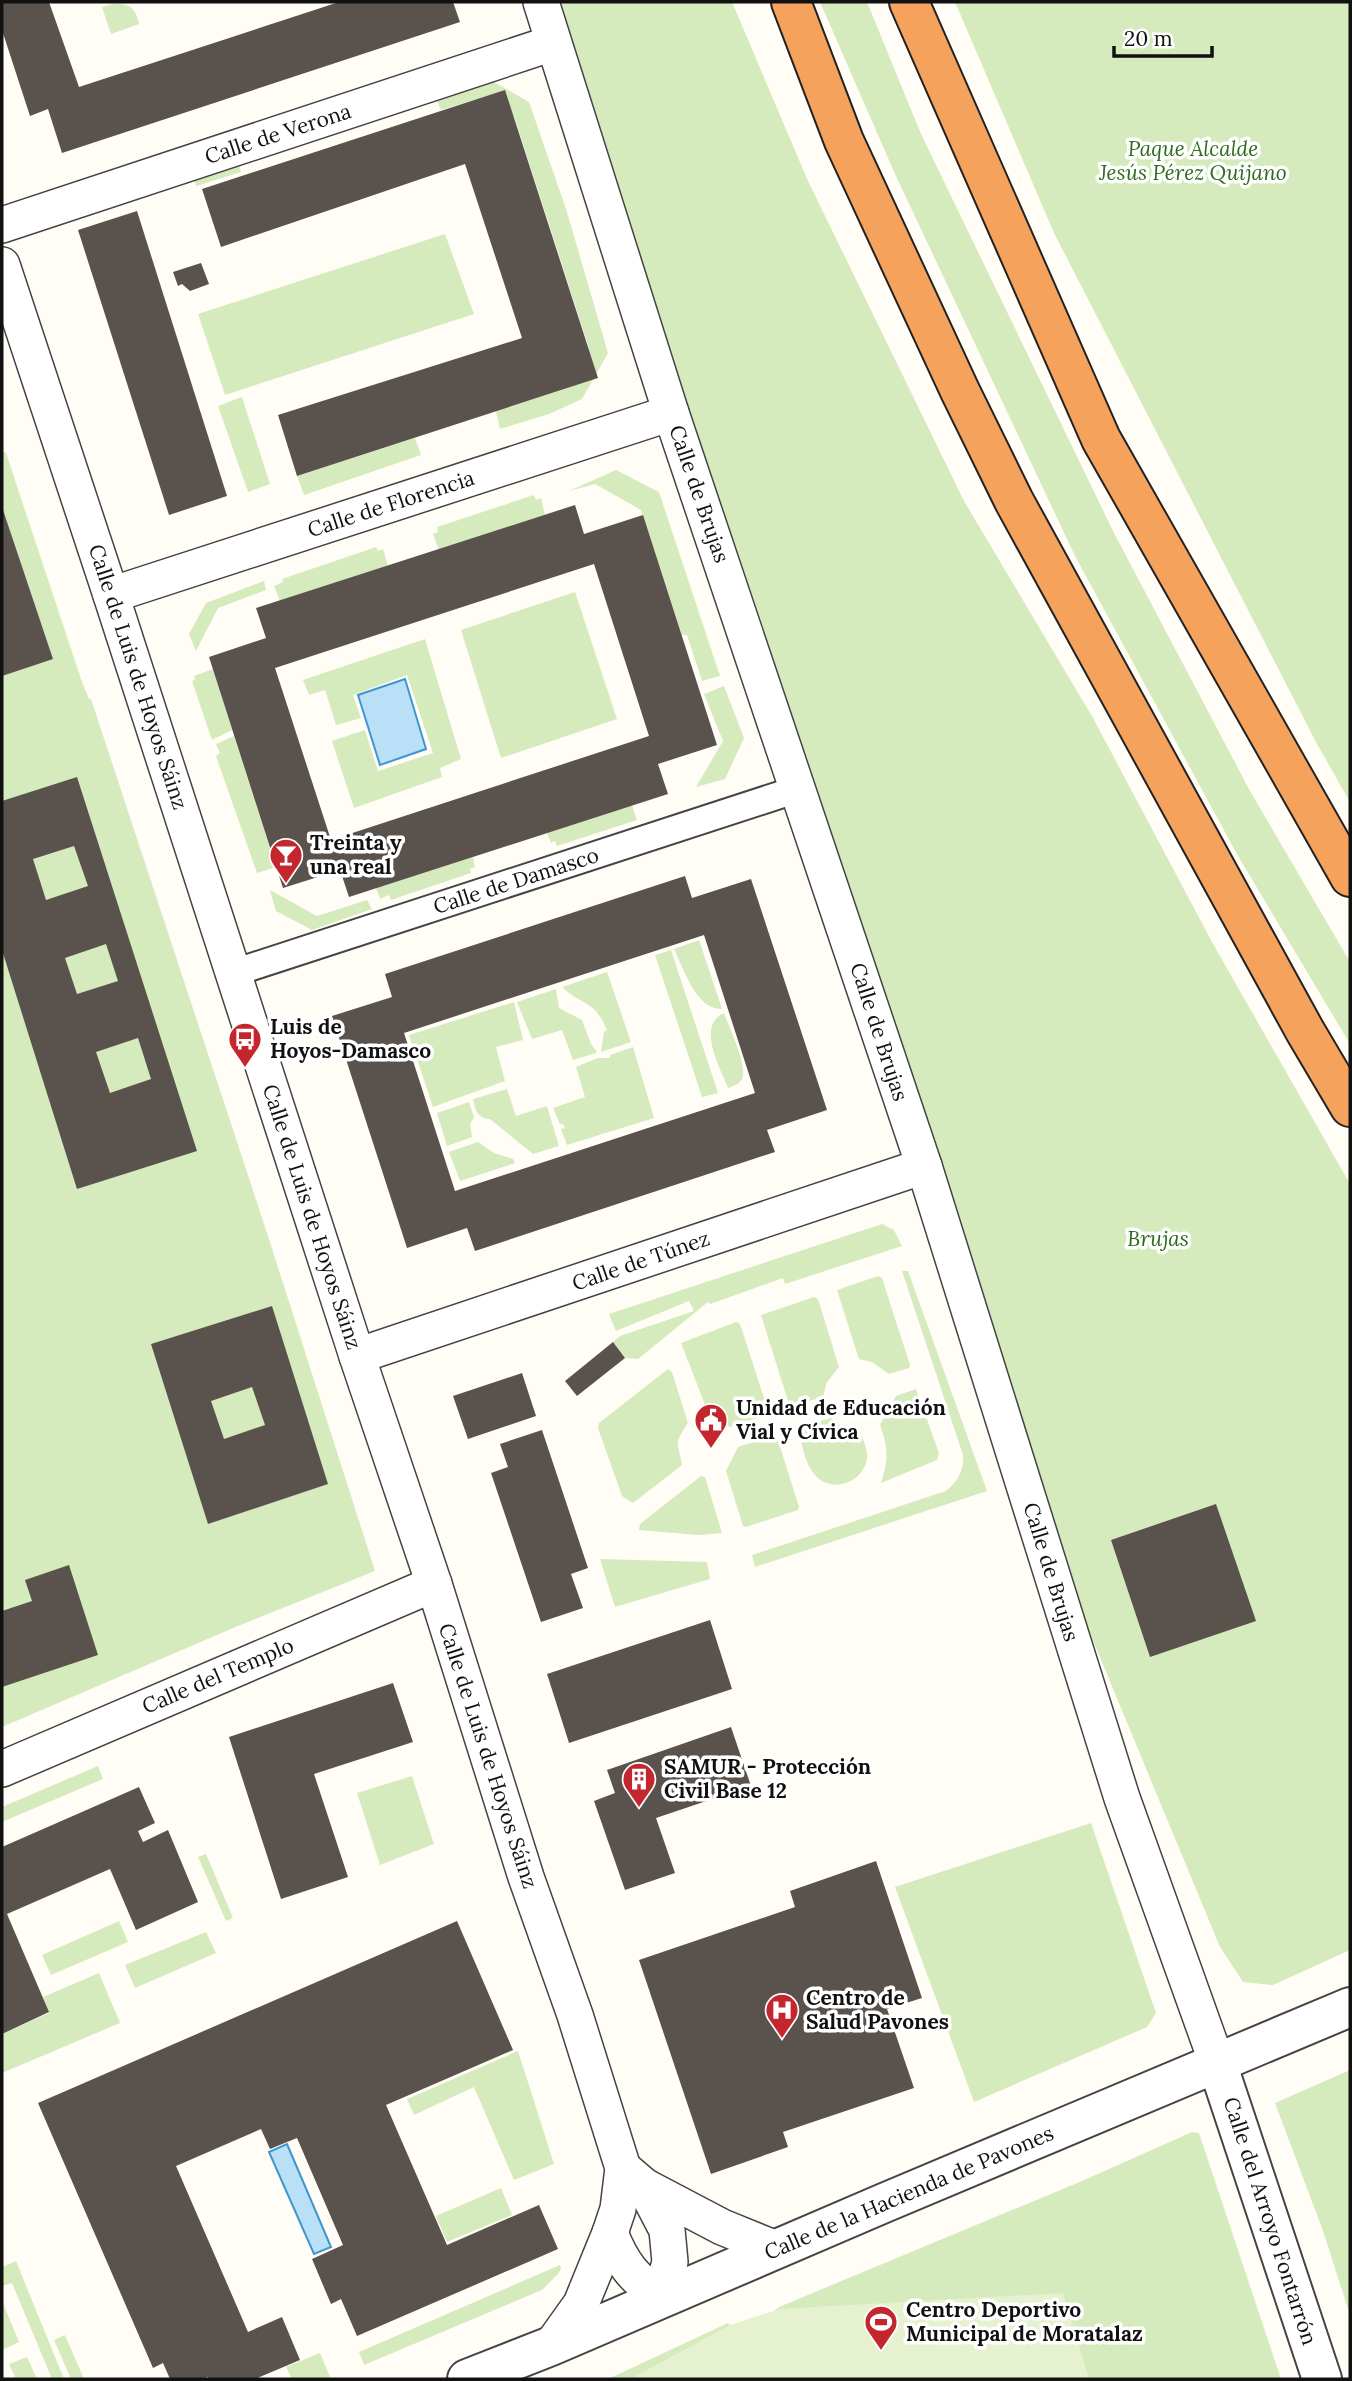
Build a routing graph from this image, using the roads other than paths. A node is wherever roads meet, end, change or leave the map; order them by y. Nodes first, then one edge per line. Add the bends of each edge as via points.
1 (541, 2) edge
2 (909, 2) edge
3 (791, 6) edge
4 (554, 43) junction
5 (2, 225) edge
6 (2, 265) edge
7 (671, 413) junction
8 (111, 595) junction
9 (798, 789) junction
10 (1350, 877) edge
11 (233, 973) junction
12 (1350, 1107) edge
13 (924, 1167) junction
14 (358, 1356) junction
15 (434, 1584) junction
16 (2, 1769) edge
17 (1350, 2007) edge
18 (1217, 2063) junction
19 (633, 2177) junction
20 (610, 2233) junction
21 (776, 2249) junction
22 (660, 2298) junction
23 (551, 2346) junction
24 (467, 2379) edge
25 (1322, 2379) edge

1 - 4 street, Calle de Brujas
2 - 10 highway via 1101,439
3 - 12 highway via 844,141 1014,501
4 - 5 street, Calle de Verona
4 - 7 street, Calle de Brujas
6 - 8 street, Calle de Luis de Hoyos Sáinz
7 - 8 street, Calle de Florencia
7 - 9 street, Calle de Brujas
8 - 11 street, Calle de Luis de Hoyos Sáinz
9 - 11 street, Calle de Damasco
9 - 13 street, Calle de Brujas
11 - 14 street, Calle de Luis de Hoyos Sáinz
13 - 14 street, Calle de Túnez
13 - 18 street, Calle de Brujas via 1122,1798
14 - 15 street, Calle de Luis de Hoyos Sáinz
15 - 16 street, Calle del Templo
15 - 19 street, Calle de Luis de Hoyos Sáinz via 526,1877
17 - 18 street, Calle de la Hacienda de Pavones
18 - 21 street, Calle de la Hacienda de Pavones
18 - 25 street, Calle del Arroyo Fontarrón
19 - 20 street, Calle de Luis de Hoyos Sáinz
19 - 21 street via 722,2227
19 - 22 street, Calle de Luis de Hoyos Sáinz via 667,2230 670,2262
20 - 22 street via 632,2276
20 - 23 street, Calle de Luis de Hoyos Sáinz via 581,2304
21 - 22 street, Calle de la Hacienda de Pavones
22 - 23 street, Calle de la Hacienda de Pavones
23 - 24 street, Calle de la Hacienda de Pavones

